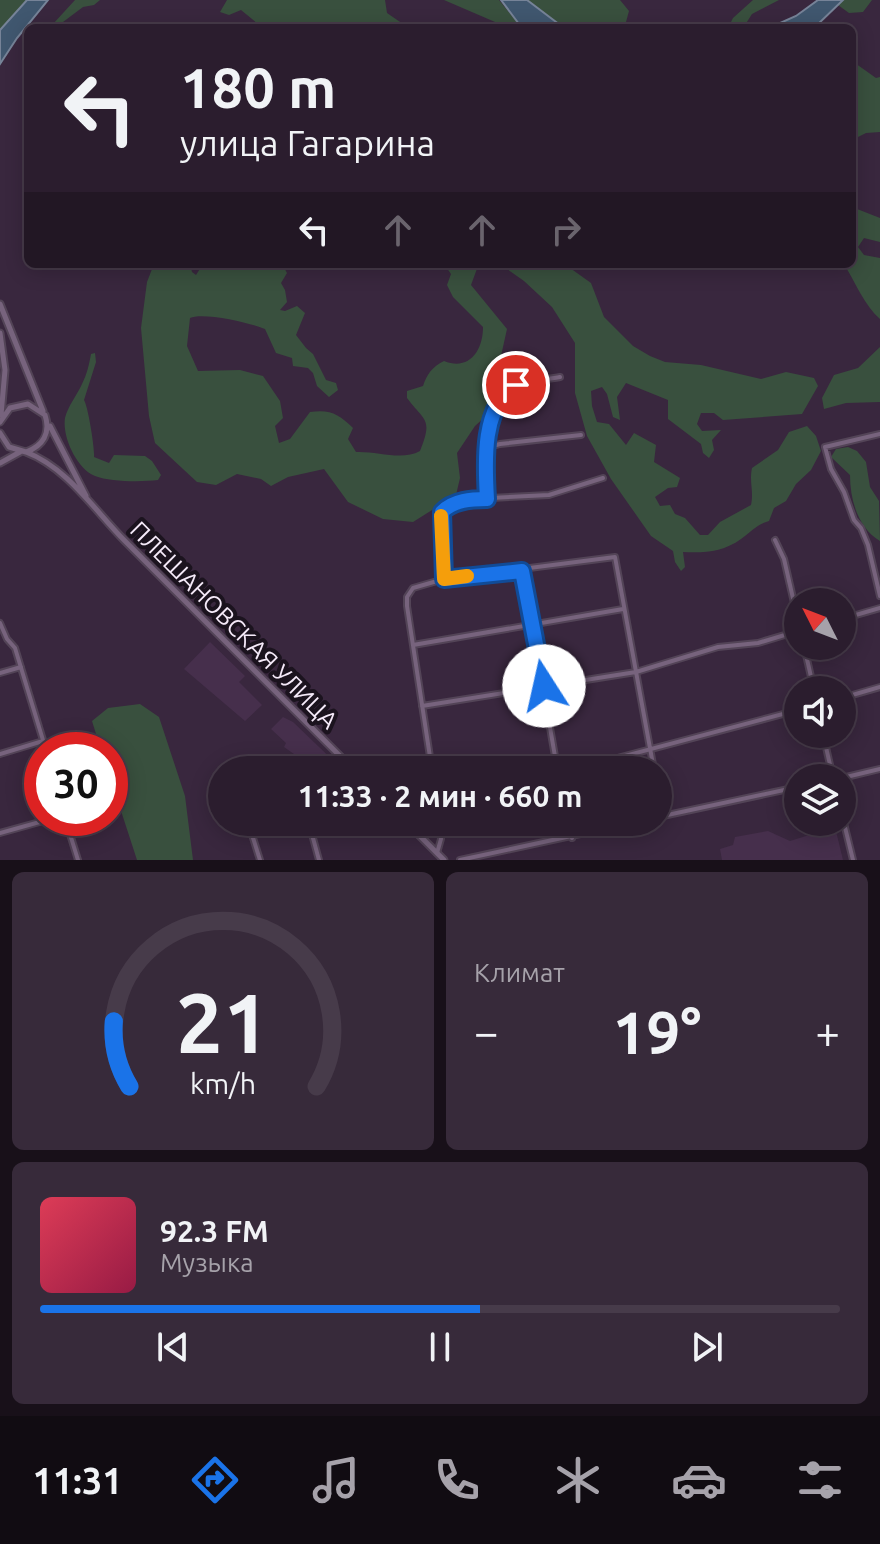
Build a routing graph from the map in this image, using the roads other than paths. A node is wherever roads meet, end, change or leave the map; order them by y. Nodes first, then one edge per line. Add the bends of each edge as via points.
1 (0, 304) edge
2 (0, 333) edge
3 (560, 377) dead end
4 (46, 418) junction
5 (0, 420) edge
6 (0, 433) edge
7 (880, 434) edge
8 (581, 435) dead end
9 (485, 448) junction
10 (23, 452) junction
11 (0, 463) edge
12 (603, 478) dead end
13 (487, 499) junction
14 (90, 503) junction
15 (775, 540) dead end
16 (522, 571) junction
17 (444, 579) junction
18 (791, 588) edge
19 (880, 596) edge
20 (880, 608) edge
21 (624, 609) junction
22 (856, 615) edge
23 (0, 623) edge
24 (533, 626) junction
25 (784, 635) edge
26 (413, 645) junction
27 (21, 667) junction
28 (636, 672) junction
29 (0, 673) edge
30 (544, 686) junction
31 (880, 687) edge
32 (856, 694) edge
33 (422, 706) junction
34 (784, 714) edge
35 (40, 732) edge
36 (24, 747) edge
37 (650, 750) junction
38 (0, 754) edge
39 (340, 756) edge
40 (430, 756) edge
41 (556, 756) edge
42 (626, 756) edge
43 (651, 756) edge
44 (880, 769) edge
45 (856, 775) edge
46 (784, 790) edge
47 (672, 814) edge
48 (24, 826) edge
49 (0, 833) edge
50 (71, 836) edge
51 (252, 836) edge
52 (312, 836) edge
53 (420, 836) edge
54 (441, 836) edge
55 (580, 836) edge
56 (847, 836) edge
57 (572, 838) joint
58 (437, 853) junction
59 (78, 860) edge
60 (260, 860) edge
61 (319, 860) edge
62 (444, 860) edge
63 (460, 860) edge
64 (853, 860) edge

1 - 4 main road
2 - 5 main road via 5,370
3 - 9 street via 510,389 495,413
4 - 5 main road via 34,406 22,404
4 - 10 main road via 43,441
4 - 14 main road
6 - 10 main road via 9,447
7 - 19 street via 825,447 868,545
8 - 9 street
9 - 13 street
10 - 11 main road
10 - 14 main road via 46,461
12 - 13 street via 549,495
13 - 17 street via 471,499 442,512
14 - 39 main road, ПЛЕШАНОВСКАЯ УЛИЦА
15 - 18 street
16 - 17 street
16 - 21 street via 615,557
16 - 24 street
17 - 26 street via 413,588 407,597
20 - 22 street
21 - 24 street
21 - 28 street
23 - 27 street
24 - 26 street
24 - 30 street
25 - 28 street via 718,647
26 - 33 street
27 - 29 street
27 - 35 street
28 - 30 street
28 - 37 street
30 - 33 street
30 - 41 street
31 - 32 street
33 - 40 street
34 - 37 street
36 - 38 street
37 - 42 street
37 - 43 street
44 - 45 street
46 - 47 street
48 - 49 street
50 - 59 street
51 - 60 street
52 - 61 street
53 - 58 main road
54 - 58 street
55 - 57 street
56 - 64 street
57 - 63 street
58 - 62 main road

